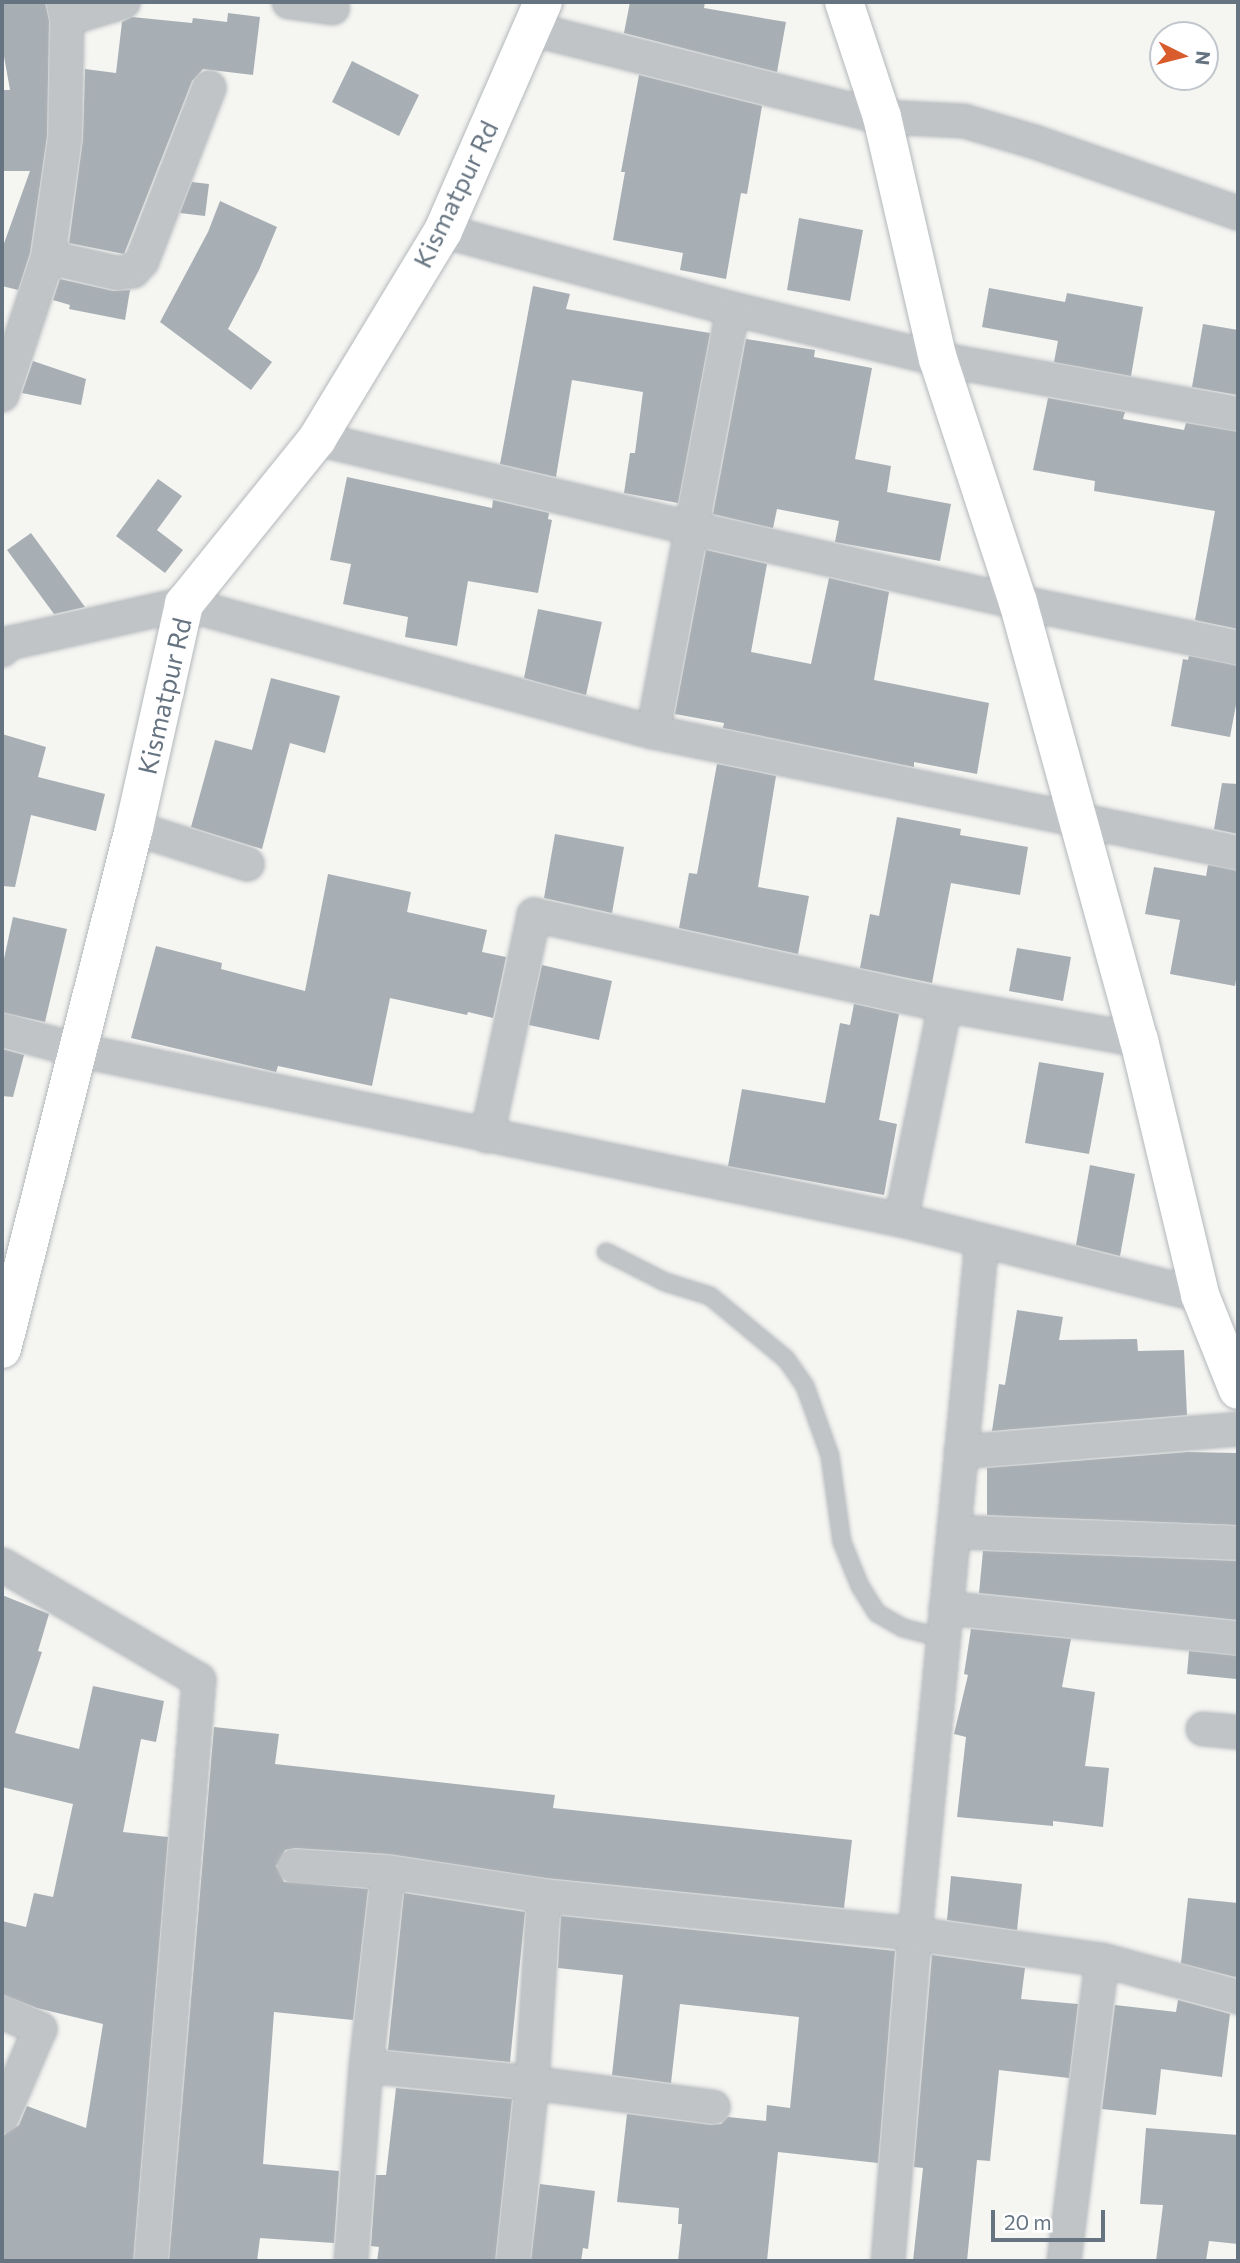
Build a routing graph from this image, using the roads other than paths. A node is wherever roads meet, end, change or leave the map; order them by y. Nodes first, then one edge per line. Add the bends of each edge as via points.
1 (123, 2) edge
2 (289, 2) edge
3 (844, 2) edge
4 (333, 8) dead end
5 (65, 10) edge
6 (537, 15) edge
7 (209, 88) dead end
8 (882, 117) junction
9 (1238, 213) edge
10 (443, 231) junction
11 (48, 257) junction
12 (733, 309) junction
13 (938, 359) junction
14 (2, 395) edge
15 (1238, 414) edge
16 (317, 439) junction
17 (691, 528) junction
18 (1018, 602) junction
19 (184, 604) junction
20 (4, 640) edge
21 (1238, 648) edge
22 (653, 732) junction
23 (1079, 822) junction
24 (134, 828) junction
25 (1238, 853) edge
26 (247, 864) dead end
27 (945, 1005) junction
28 (2, 1030) edge
29 (1139, 1040) junction
30 (77, 1050) junction
31 (487, 1136) junction
32 (901, 1220) junction
33 (982, 1241) junction
34 (606, 1252) dead end
35 (1200, 1295) junction
36 (2, 1349) edge
37 (1238, 1390) edge
38 (1238, 1429) edge
39 (961, 1452) junction
40 (956, 1532) junction
41 (1238, 1543) edge
42 (2, 1565) edge
43 (944, 1623) junction
44 (1238, 1639) edge
45 (1203, 1729) dead end
46 (1238, 1732) edge
47 (294, 1866) dead end
48 (388, 1872) junction
49 (544, 1896) junction
50 (915, 1934) junction
51 (1102, 1960) junction
52 (1238, 1997) edge
53 (2, 2012) edge
54 (366, 2066) junction
55 (532, 2083) junction
56 (713, 2107) dead end
57 (2, 2117) edge
58 (151, 2261) edge
59 (351, 2261) edge
60 (513, 2261) edge
61 (888, 2261) edge
62 (1064, 2261) edge
63 (1071, 2261) edge

1 - 5 street
2 - 4 street
3 - 8 street
5 - 11 street via 65,137
6 - 8 street
6 - 10 street, Kismatpur Rd
7 - 11 street via 142,261 133,271 117,273
8 - 9 street via 964,121
8 - 13 street
10 - 12 street
10 - 16 street, Kismatpur Rd
11 - 14 street
12 - 13 street
12 - 17 street
13 - 15 street
13 - 18 street
16 - 17 street
16 - 19 street, Kismatpur Rd
17 - 18 street
17 - 22 street
18 - 21 street
18 - 23 street
19 - 20 street
19 - 22 street
19 - 24 street, Kismatpur Rd
22 - 23 street
23 - 25 street
23 - 29 street
24 - 26 street
24 - 30 street, Kismatpur Rd
27 - 29 street
27 - 31 street via 534,915
27 - 32 street
28 - 30 street
29 - 35 street
30 - 31 street
30 - 36 street, Kismatpur Rd
31 - 32 street
32 - 33 street
33 - 35 street
33 - 39 street
34 - 43 lane via 665,1282 710,1296 786,1359 805,1386 830,1456 842,1542 860,1586 877,1613 903,1628
35 - 37 street
38 - 39 street
39 - 40 street
40 - 41 street
40 - 43 street
42 - 58 street via 199,1680
43 - 44 street
43 - 50 street
45 - 46 street
47 - 48 street
48 - 49 street
48 - 54 street
49 - 50 street
49 - 55 street
50 - 51 street
50 - 61 street
51 - 52 street
51 - 62 street
53 - 57 street via 40,2029
54 - 55 street
54 - 59 street
55 - 56 street
55 - 60 street
62 - 63 street

